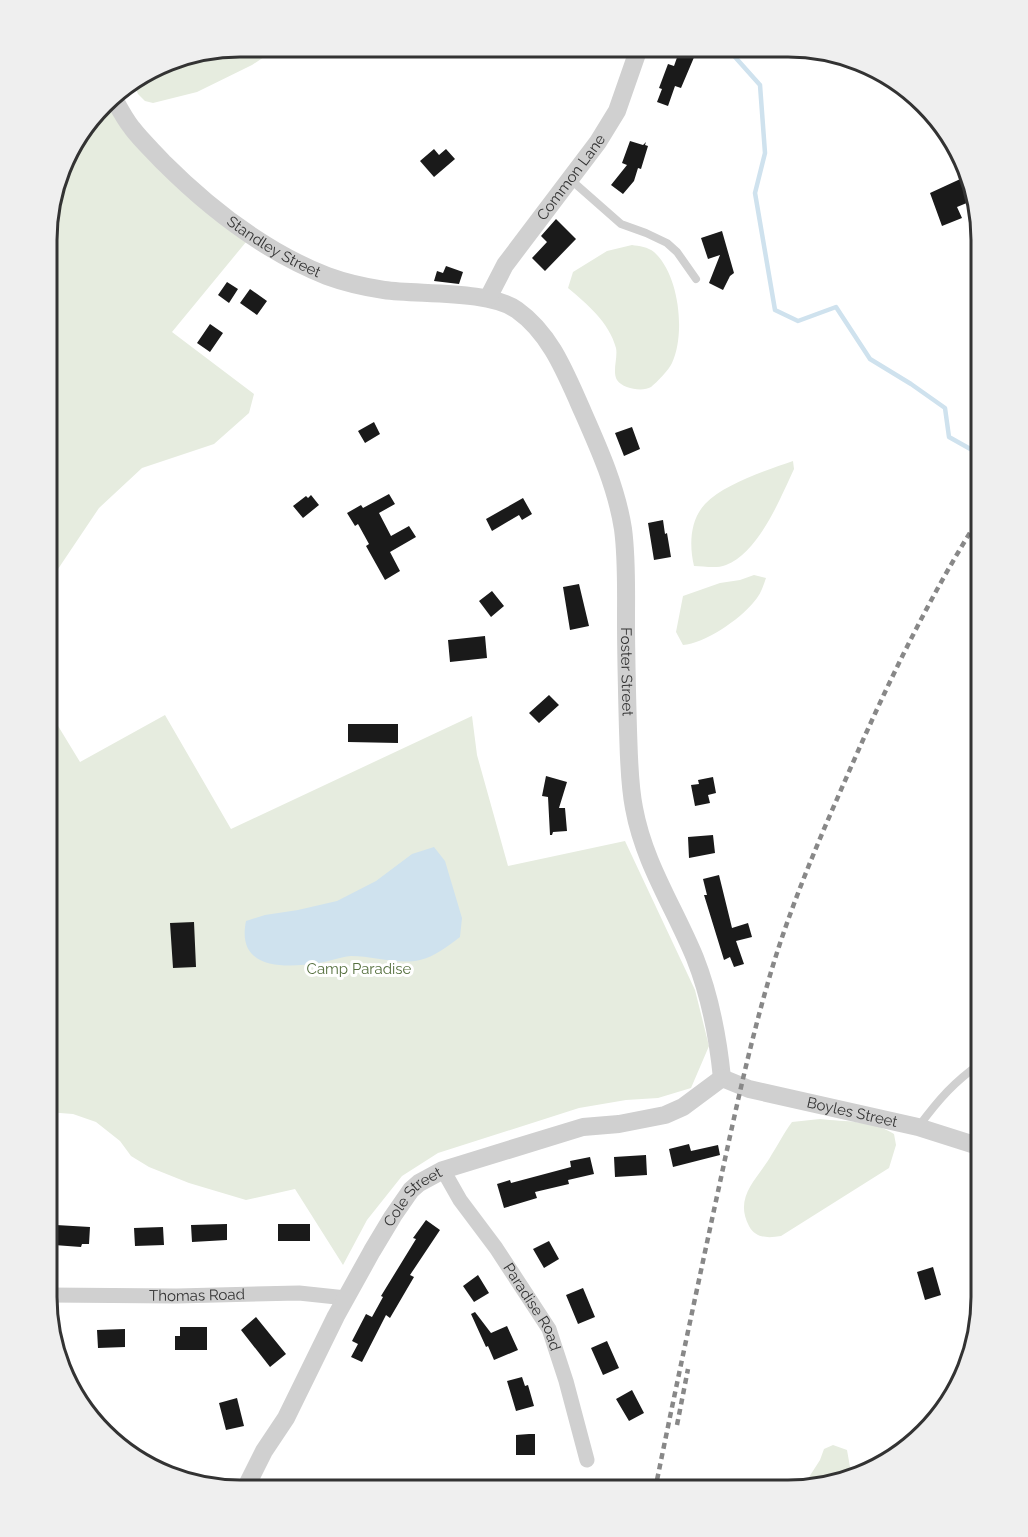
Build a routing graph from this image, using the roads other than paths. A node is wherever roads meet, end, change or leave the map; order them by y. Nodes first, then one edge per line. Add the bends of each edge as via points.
1 (636, 57) edge
2 (117, 104) edge
3 (570, 179) junction
4 (696, 279) dead end
5 (488, 298) junction
6 (971, 1070) edge
7 (722, 1078) junction
8 (918, 1127) junction
9 (971, 1144) edge
10 (442, 1170) junction
11 (57, 1295) edge
12 (346, 1298) junction
13 (587, 1460) dead end
14 (249, 1480) edge

1 - 3 street, Common Lane via 617,111
2 - 5 street, Standley Street via 132,128 177,176 224,215 288,258 355,285
3 - 4 lane via 621,224 667,243
3 - 5 street, Common Lane via 506,265
5 - 7 street, Foster Street via 506,303 540,330 558,359 607,468 622,527 626,570 633,806 641,841 657,881 696,960 714,1022
6 - 8 lane via 940,1097
7 - 8 street, Boyles Street via 749,1089
7 - 10 street, Cole Street via 683,1107 665,1115 583,1127
8 - 9 street, Boyles Street
10 - 12 street, Cole Street via 411,1190
10 - 13 street, Paradise Road via 549,1329
11 - 12 street, Thomas Road via 299,1293
12 - 14 street, Cole Street via 286,1418

